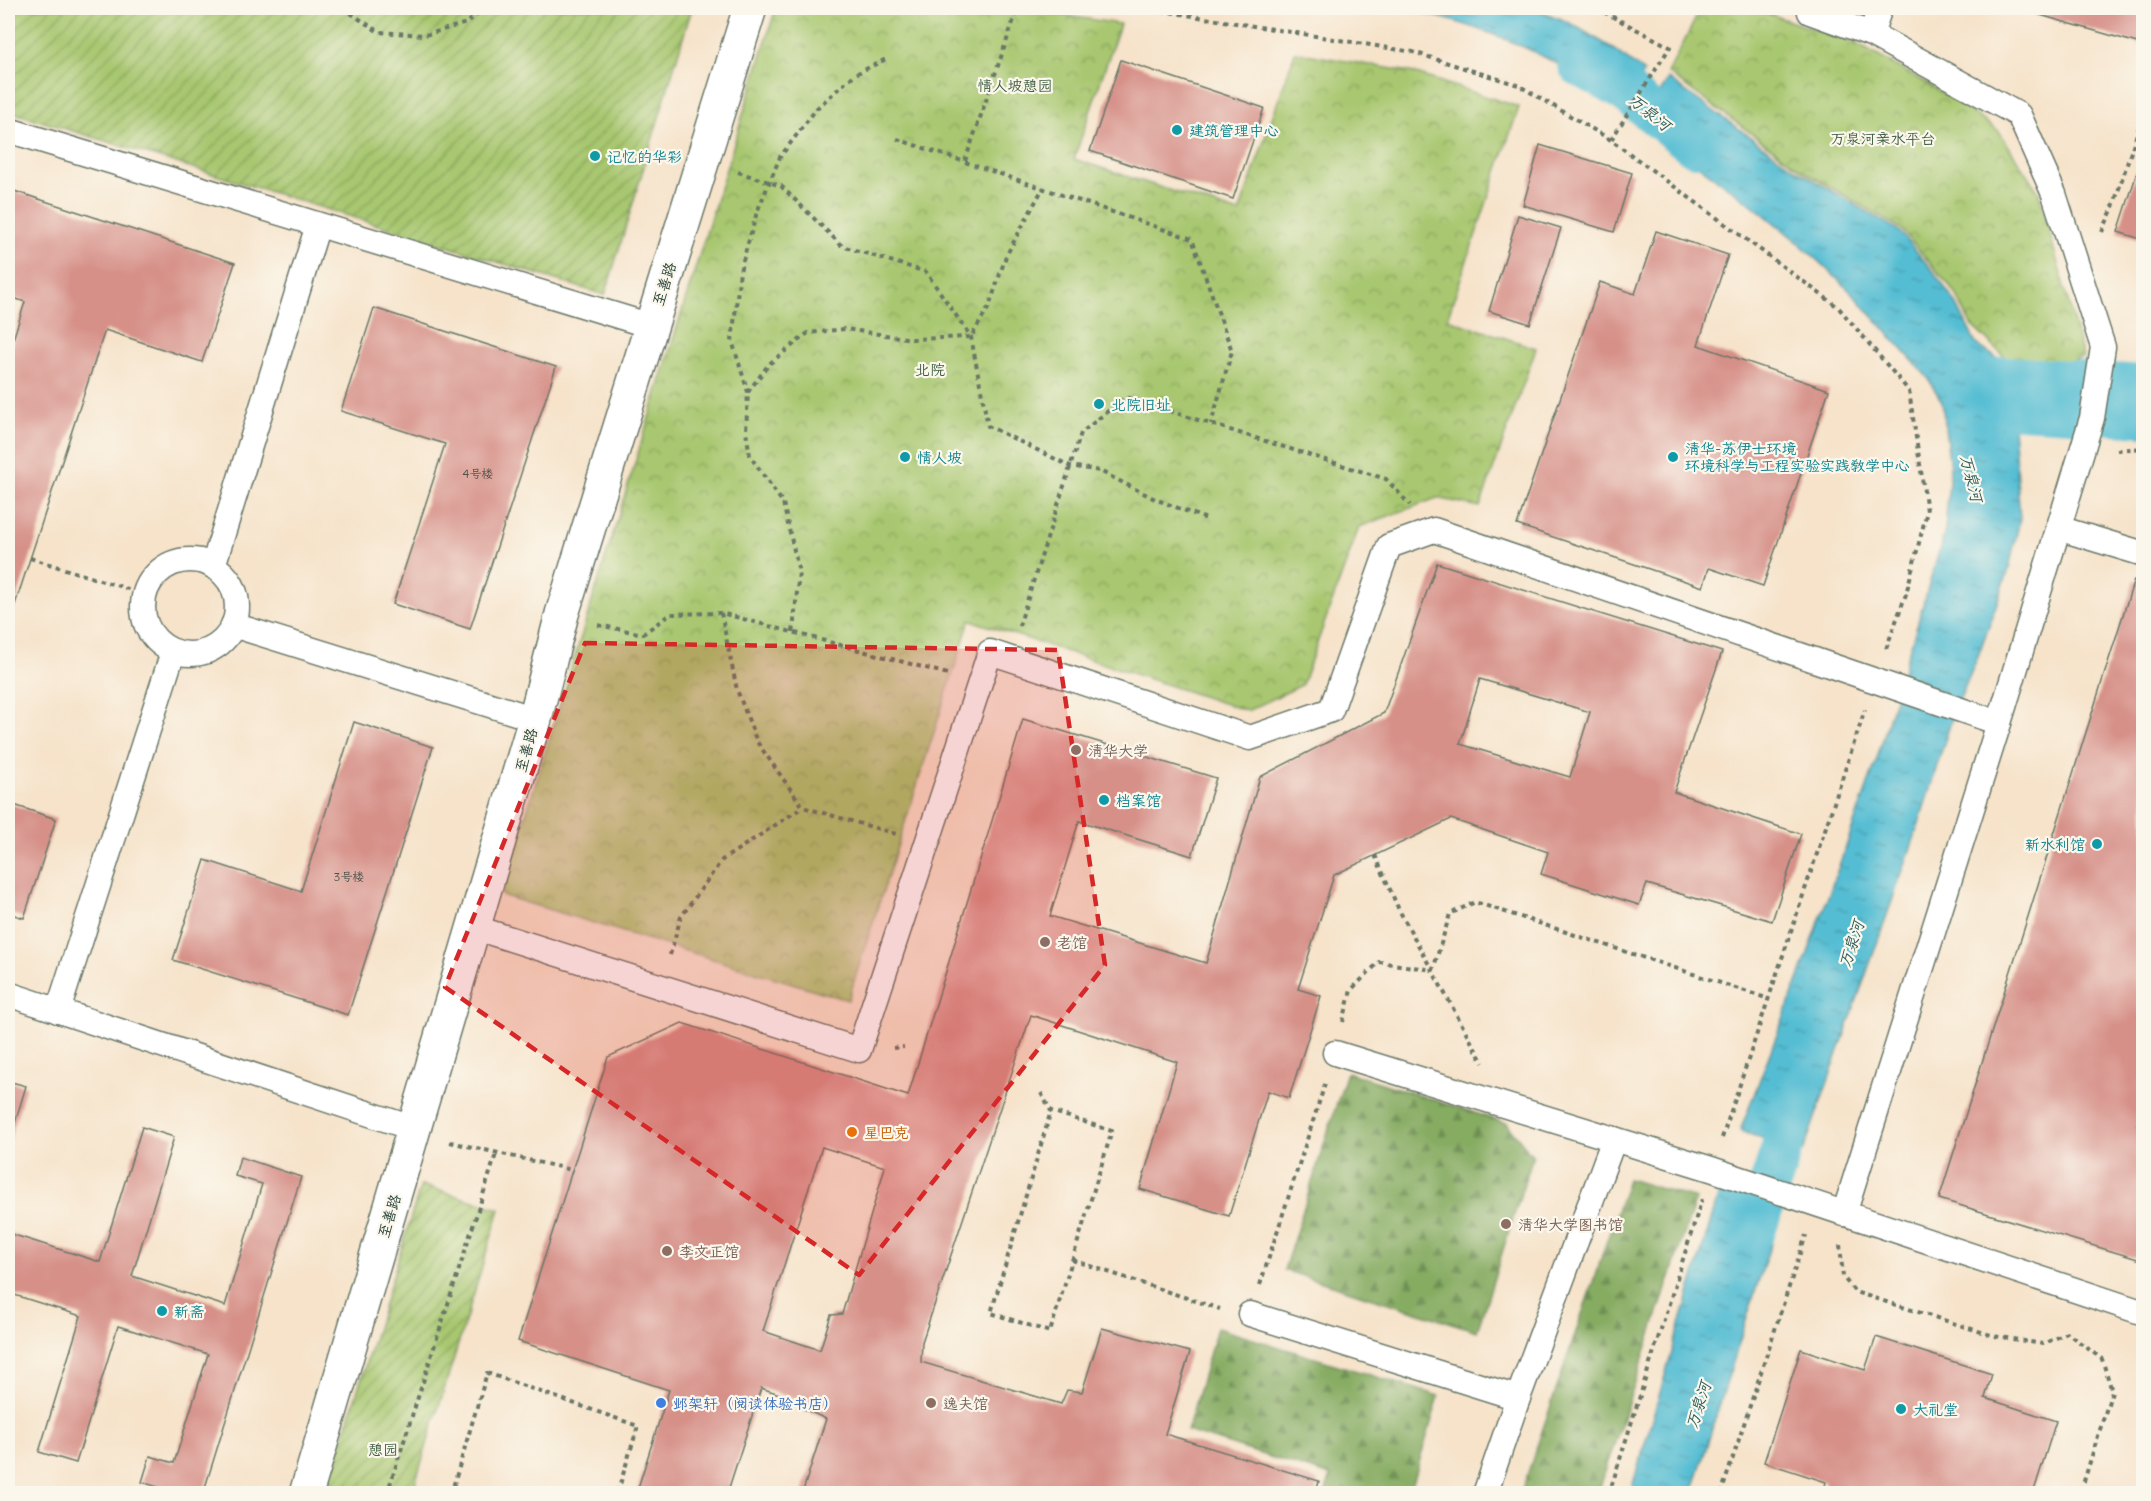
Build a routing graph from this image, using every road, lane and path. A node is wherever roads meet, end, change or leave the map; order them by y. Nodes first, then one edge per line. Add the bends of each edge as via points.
1 (343, 8) edge
2 (484, 8) edge
3 (750, 8) edge
4 (1018, 8) edge
5 (1144, 8) edge
6 (1596, 8) edge
7 (1812, 8) edge
8 (1880, 8) edge
9 (1871, 34) junction
10 (888, 58) dead end
11 (2144, 112) edge
12 (8, 130) edge
13 (897, 139) dead end
14 (1611, 140) junction
15 (703, 161) junction
16 (965, 161) junction
17 (769, 182) junction
18 (1043, 188) junction
19 (2112, 210) dead end
20 (318, 225) junction
21 (651, 326) junction
22 (971, 337) junction
23 (748, 392) junction
24 (1211, 424) junction
25 (1071, 466) junction
26 (1209, 520) dead end
27 (2058, 528) junction
28 (1434, 530) junction
29 (2144, 554) edge
30 (30, 558) dead end
31 (213, 566) junction
32 (144, 594) junction
33 (721, 613) junction
34 (562, 614) junction
35 (233, 626) junction
36 (793, 632) junction
37 (173, 652) junction
38 (1009, 658) junction
39 (980, 682) junction
40 (1881, 682) junction
41 (535, 719) junction
42 (1991, 720) junction
43 (803, 807) junction
44 (927, 844) junction
45 (1375, 855) dead end
46 (473, 927) junction
47 (1433, 970) junction
48 (661, 987) junction
49 (8, 994) edge
50 (1769, 999) junction
51 (58, 1011) junction
52 (1335, 1053) junction
53 (1041, 1093) dead end
54 (1506, 1106) junction
55 (1051, 1111) junction
56 (415, 1129) junction
57 (1614, 1139) junction
58 (497, 1151) junction
59 (1711, 1169) junction
60 (572, 1170) dead end
61 (1815, 1205) junction
62 (1844, 1214) junction
63 (1072, 1260) junction
64 (1222, 1310) dead end
65 (2144, 1312) edge
66 (1250, 1314) joint
67 (1518, 1398) junction
68 (2044, 1491) dead end
69 (306, 1494) edge
70 (387, 1494) edge
71 (451, 1494) edge
72 (617, 1494) edge
73 (1485, 1494) edge
74 (1609, 1494) edge
75 (1721, 1494) edge
76 (2053, 1494) edge
77 (2080, 1494) edge

1 - 2 path via 379,32 425,35 468,23
3 - 15 street, 至善路
4 - 16 path
5 - 14 path via 1413,51 1518,85
6 - 14 path via 1670,47
7 - 9 lane via 1810,12
8 - 9 lane
9 - 27 lane via 2019,116 2054,194 2103,347 2092,418
10 - 17 path via 854,75 817,108 780,158
11 - 19 path
12 - 20 lane
13 - 16 path
14 - 40 path via 1838,308 1909,391 1927,511
15 - 17 path
15 - 21 street, 至善路
16 - 18 path
17 - 22 path via 781,186 842,246 926,272
17 - 23 path via 740,271 732,341
18 - 22 path via 1006,256 989,307
18 - 24 path via 1192,239 1232,351
20 - 21 lane
20 - 31 lane
21 - 34 street, 至善路
22 - 23 path via 912,339 845,329 808,333 769,364
22 - 25 path via 988,426
23 - 36 path via 746,431 750,456 783,502 799,572
24 - 25 path via 1125,397 1081,433
24 - 28 path via 1386,479
25 - 26 path via 1100,471
25 - 38 path
27 - 29 lane
27 - 42 lane
28 - 38 lane via 1389,546 1331,710 1250,738
28 - 40 lane
30 - 32 path
31 - 32 lane via 196,560 165,567
31 - 35 lane via 234,589 237,605
32 - 37 lane via 142,615 148,630
33 - 34 path via 670,614 643,634
33 - 36 path
33 - 43 path via 737,690 757,742
34 - 41 street, 至善路
35 - 37 lane via 224,640 211,649 195,654
35 - 41 lane
36 - 39 path
37 - 51 lane
38 - 39 lane via 990,652
39 - 44 lane
40 - 42 lane
40 - 50 path
41 - 46 street, 至善路
42 - 62 lane
43 - 44 path
43 - 48 path via 722,860 681,917
44 - 48 lane via 859,1050
45 - 47 path via 1399,910
46 - 48 lane
46 - 56 street, 至善路
47 - 50 path via 1450,914 1475,902
47 - 52 path via 1379,962 1351,990
47 - 54 path
49 - 51 lane
50 - 59 path
51 - 56 lane
52 - 54 lane
52 - 66 path
53 - 55 path
54 - 57 lane
55 - 63 path via 1112,1131
55 - 63 path via 991,1313 1050,1332
56 - 58 path
56 - 69 street, 至善路
57 - 59 lane
57 - 67 lane
58 - 60 path
58 - 70 path
59 - 61 lane
59 - 74 path
61 - 62 lane
61 - 75 path
62 - 65 lane
62 - 77 path via 1840,1243 1843,1277 1855,1292 1994,1336 2043,1344 2067,1333 2102,1359 2112,1391
63 - 64 path
66 - 67 lane
67 - 73 lane
68 - 76 path
71 - 72 path via 487,1373 638,1426

